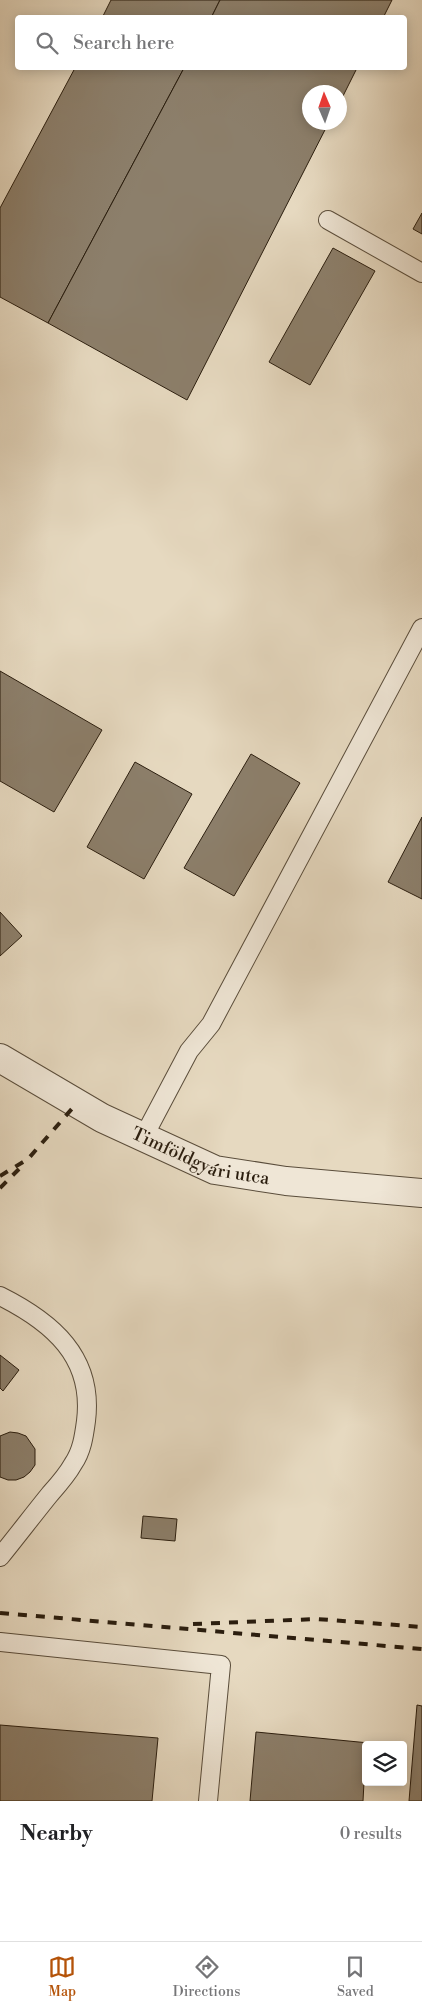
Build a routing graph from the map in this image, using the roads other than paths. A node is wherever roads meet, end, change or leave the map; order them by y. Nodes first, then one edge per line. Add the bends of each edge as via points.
1 (328, 220) dead end
2 (422, 273) edge
3 (422, 628) edge
4 (0, 1058) edge
5 (143, 1138) junction
6 (422, 1193) edge
7 (0, 1296) edge
8 (0, 1557) edge
9 (0, 1642) edge
10 (208, 1801) edge

1 - 2 lane
3 - 5 lane via 211,1024 189,1051
4 - 5 street, Timföldgyári utca via 102,1118
5 - 6 street, Timföldgyári utca via 215,1170 286,1181
7 - 8 lane via 45,1323 71,1349 87,1388 87,1414 83,1444 74,1464
9 - 10 lane via 221,1664

